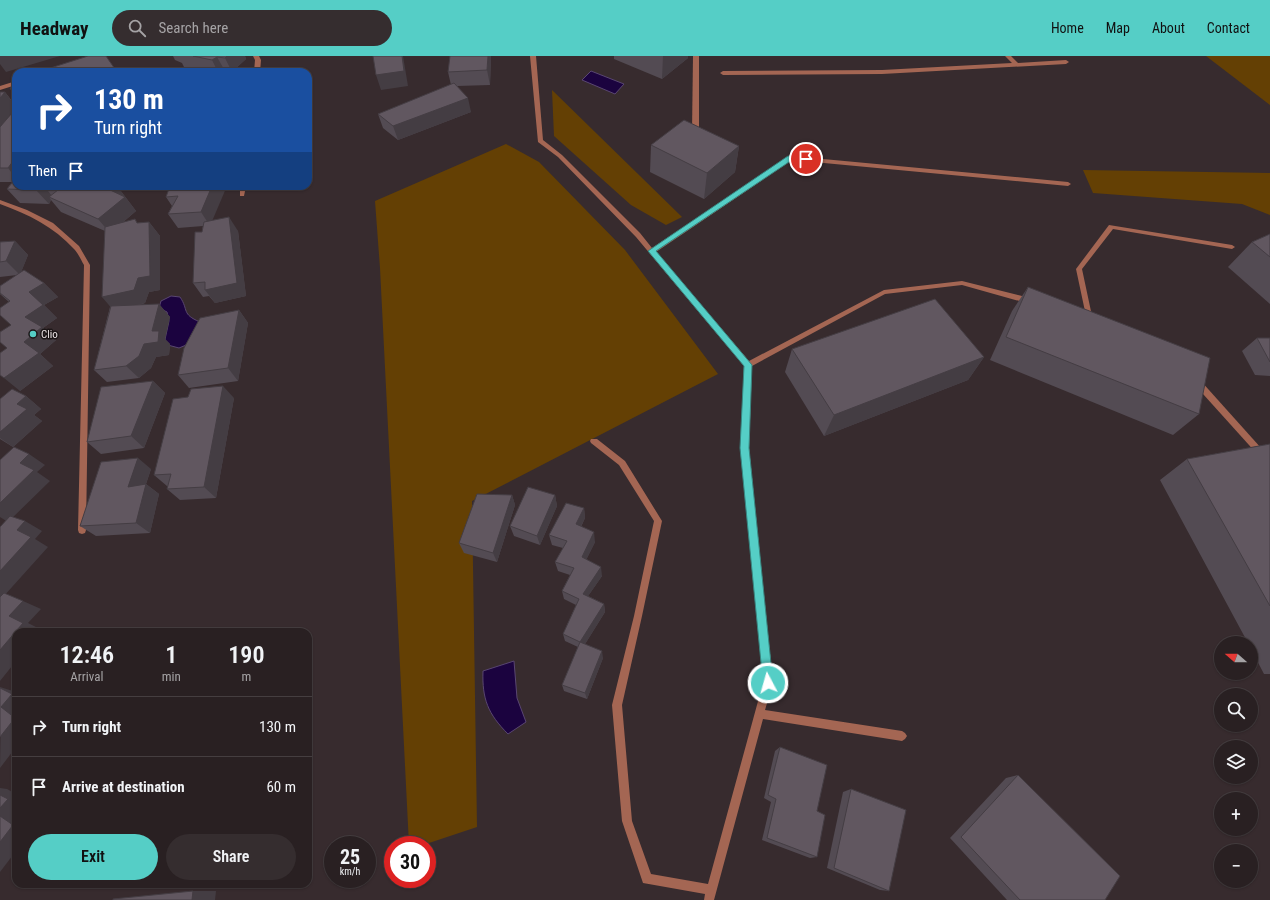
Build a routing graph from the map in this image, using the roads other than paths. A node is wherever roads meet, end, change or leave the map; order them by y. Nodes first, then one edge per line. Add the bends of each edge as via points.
1 (256, 56) edge
2 (533, 56) edge
3 (696, 56) edge
4 (1008, 56) edge
5 (1066, 62) dead end
6 (1016, 64) junction
7 (257, 68) edge
8 (723, 74) dead end
9 (12, 84) edge
10 (0, 88) edge
11 (698, 138) edge
12 (1068, 184) dead end
13 (243, 190) edge
14 (242, 195) dead end
15 (0, 202) edge
16 (1232, 247) dead end
17 (652, 251) junction
18 (1037, 303) edge
19 (1089, 317) edge
20 (748, 365) junction
21 (1189, 376) edge
22 (594, 441) dead end
23 (1270, 463) edge
24 (82, 530) edge
25 (759, 714) junction
26 (902, 736) dead end
27 (710, 895) edge

1 - 7 street
2 - 17 street via 540,141 560,156
3 - 11 street via 695,132
4 - 6 street
5 - 6 street
6 - 8 street via 882,72
9 - 10 street
12 - 17 street via 791,158
13 - 14 street
15 - 24 street via 25,211 51,225 77,248 87,265
16 - 19 street via 1111,227 1079,269
17 - 20 street
18 - 20 street via 962,283 884,292
20 - 25 street via 745,448 768,683
21 - 23 street via 1196,380
22 - 27 street via 622,463 658,521 617,705 627,821 647,879
25 - 26 street
25 - 27 street

